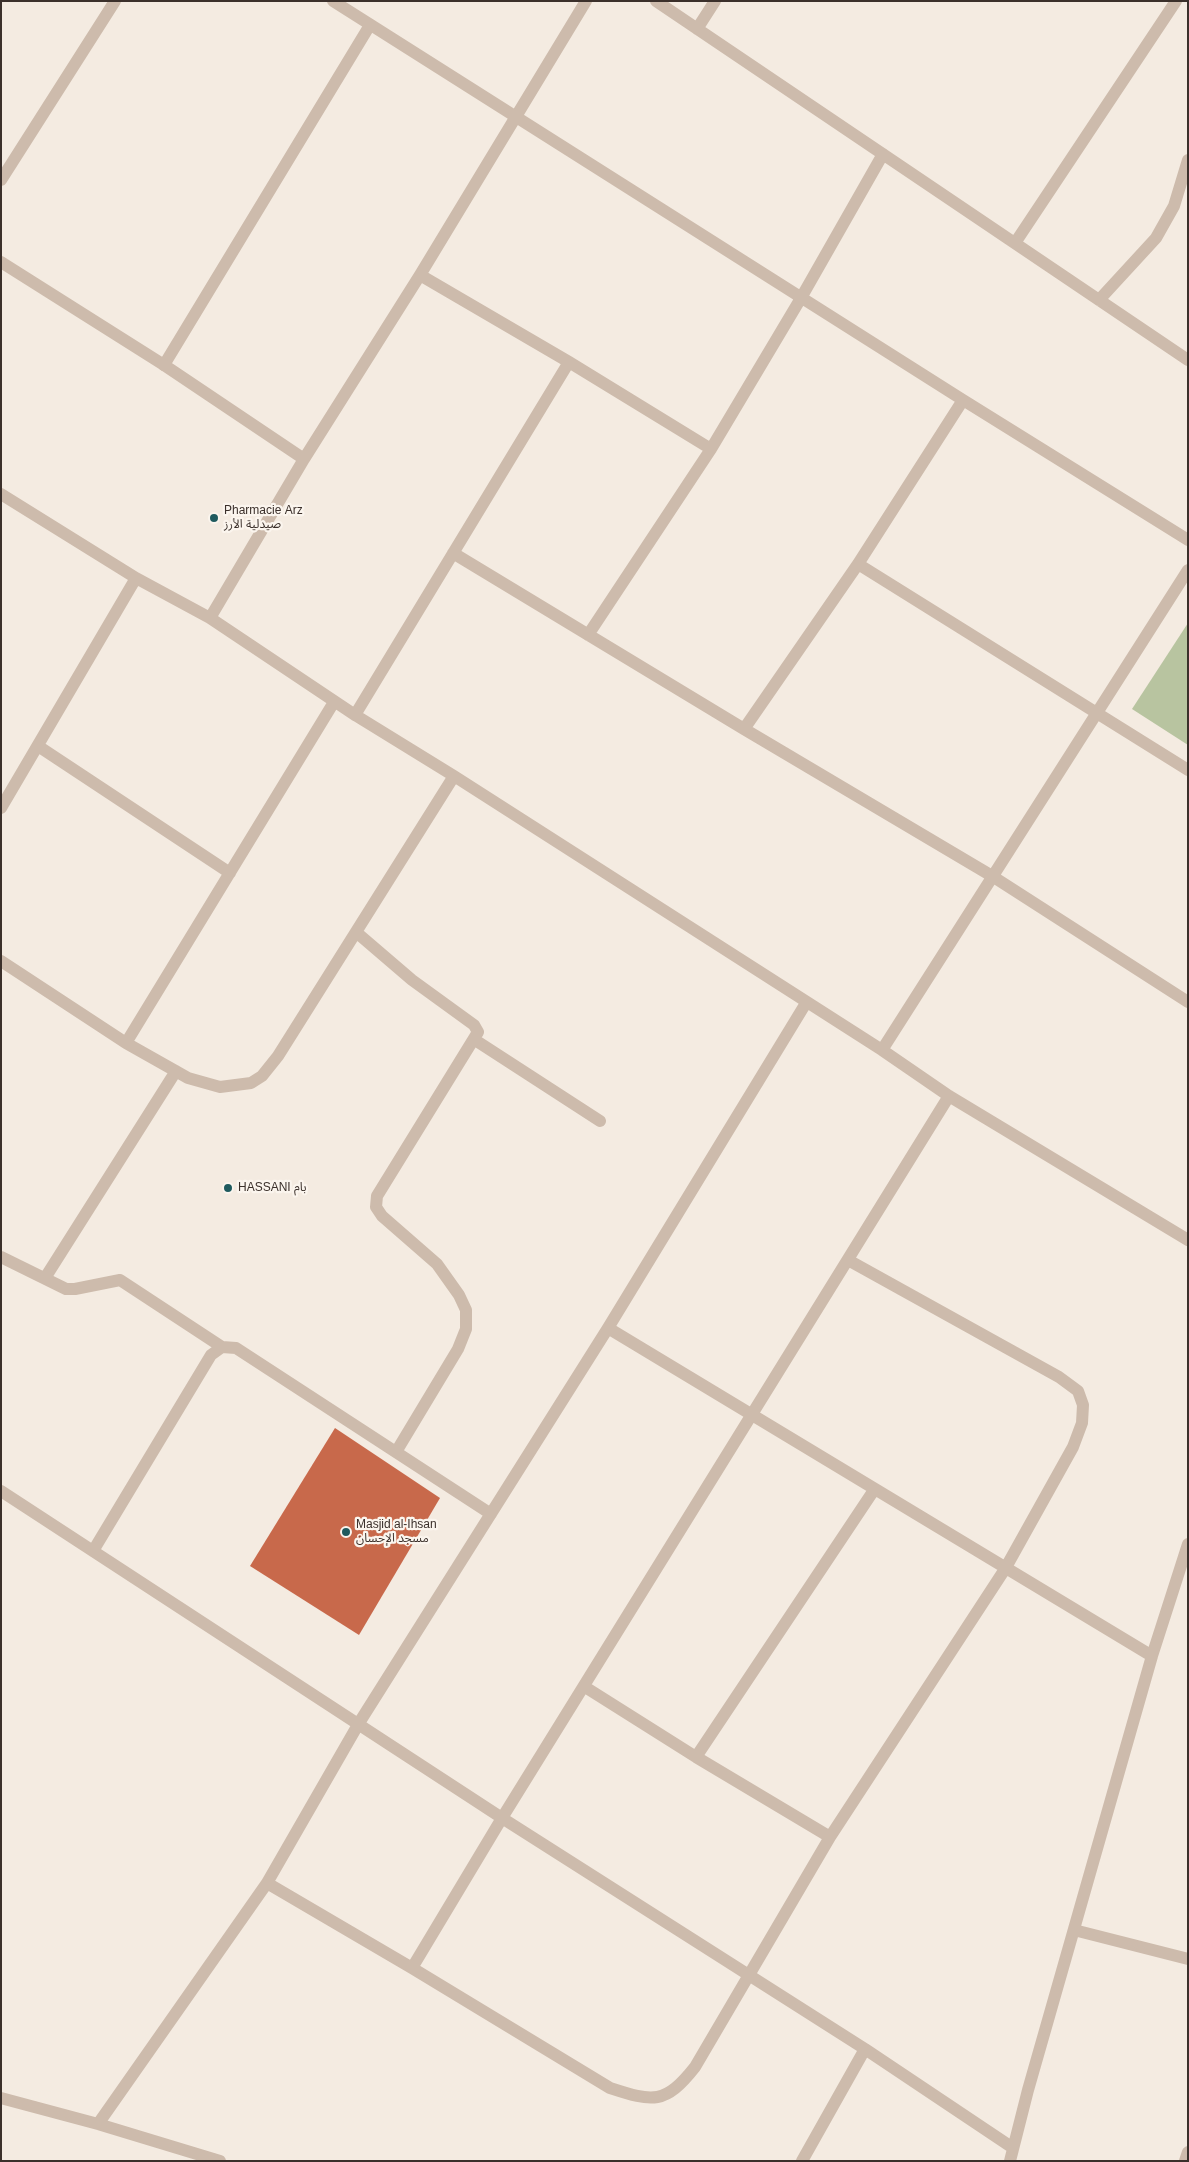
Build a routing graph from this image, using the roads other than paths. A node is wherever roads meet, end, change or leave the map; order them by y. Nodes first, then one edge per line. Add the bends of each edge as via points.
1 (115, 1) edge
2 (333, 1) edge
3 (586, 1) edge
4 (656, 1) edge
5 (715, 1) edge
6 (1176, 1) edge
7 (370, 25) junction
8 (696, 28) junction
9 (516, 117) junction
10 (883, 154) junction
11 (1188, 160) edge
12 (1, 180) edge
13 (1015, 243) junction
14 (1, 262) edge
15 (420, 275) junction
16 (801, 298) junction
17 (1099, 300) junction
18 (1188, 360) edge
19 (569, 362) junction
20 (164, 366) junction
21 (963, 400) junction
22 (711, 449) junction
23 (304, 460) junction
24 (1, 494) edge
25 (1188, 540) edge
26 (453, 553) junction
27 (858, 564) junction
28 (1188, 570) edge
29 (136, 578) junction
30 (210, 618) junction
31 (588, 635) junction
32 (334, 702) junction
33 (1097, 712) junction
34 (354, 716) junction
35 (744, 729) junction
36 (38, 746) junction
37 (1188, 770) edge
38 (454, 776) junction
39 (1, 808) edge
40 (230, 873) junction
41 (992, 876) junction
42 (356, 932) junction
43 (1, 961) edge
44 (1188, 1002) edge
45 (806, 1003) junction
46 (475, 1040) junction
47 (126, 1043) junction
48 (882, 1050) junction
49 (176, 1071) junction
50 (949, 1096) junction
51 (600, 1121) dead end
52 (1188, 1240) edge
53 (1, 1257) edge
54 (848, 1260) junction
55 (45, 1278) junction
56 (608, 1328) junction
57 (222, 1347) junction
58 (752, 1415) junction
59 (396, 1452) junction
60 (874, 1490) junction
61 (1, 1491) edge
62 (491, 1514) junction
63 (1188, 1544) edge
64 (93, 1551) junction
65 (1005, 1569) junction
66 (1152, 1656) junction
67 (585, 1687) junction
68 (359, 1723) junction
69 (696, 1757) junction
70 (502, 1818) junction
71 (830, 1837) junction
72 (267, 1882) junction
73 (1074, 1930) junction
74 (1188, 1959) edge
75 (412, 1968) junction
76 (748, 1976) junction
77 (865, 2049) junction
78 (1, 2098) edge
79 (98, 2124) junction
80 (1014, 2148) junction
81 (1188, 2152) edge
82 (220, 2161) edge
83 (802, 2161) edge
84 (1010, 2161) edge
85 (1185, 2161) edge

1 - 12 street
2 - 7 street
3 - 9 street
4 - 8 street
5 - 8 street
6 - 13 street
7 - 9 street
7 - 20 street
8 - 10 street
9 - 15 street
9 - 16 street
10 - 13 street
10 - 16 street
11 - 17 street via 1174,206 1156,238
13 - 17 street
14 - 20 street
15 - 19 street
15 - 23 street
16 - 21 street
16 - 22 street
17 - 18 street
19 - 22 street
19 - 26 street
20 - 23 street
21 - 25 street
21 - 27 street
22 - 31 street
23 - 30 street
24 - 29 street
26 - 31 street
26 - 34 street
27 - 33 street
27 - 35 street
28 - 33 street
29 - 30 street
29 - 36 street
30 - 32 street
31 - 35 street
32 - 34 street
32 - 40 street
33 - 37 street
33 - 41 street
34 - 38 street
35 - 41 street
36 - 39 street
36 - 40 street
38 - 42 street
38 - 45 street
40 - 47 street
41 - 44 street
41 - 48 street
42 - 46 street via 412,980 474,1025 478,1032
42 - 49 street via 262,1076 251,1083 220,1087
43 - 47 street
45 - 48 street
45 - 56 street
46 - 51 street
46 - 59 street via 377,1196 376,1207 382,1216 437,1264 466,1310 466,1329 458,1349
47 - 49 street
48 - 50 street
49 - 55 street
50 - 52 street
50 - 54 street
53 - 55 street
54 - 58 street
54 - 65 street via 1059,1377 1078,1391 1083,1404 1082,1423 1073,1447
55 - 57 street via 66,1289 120,1280
56 - 58 street
56 - 62 street
57 - 59 street via 236,1348
57 - 64 street via 211,1355
58 - 60 street
58 - 67 street
59 - 62 street
60 - 65 street
60 - 69 street
61 - 64 street
62 - 68 street
63 - 66 street
64 - 68 street
65 - 66 street
65 - 71 street
66 - 73 street
67 - 69 street
67 - 70 street
68 - 70 street
68 - 72 street
69 - 71 street
70 - 75 street
70 - 76 street
71 - 76 street
72 - 75 street
72 - 79 street
73 - 74 street
73 - 80 street
75 - 76 street via 610,2088 636,2097 655,2098 681,2085
76 - 77 street
77 - 80 street
77 - 83 street
78 - 79 street
79 - 82 street
80 - 84 street
81 - 85 street

